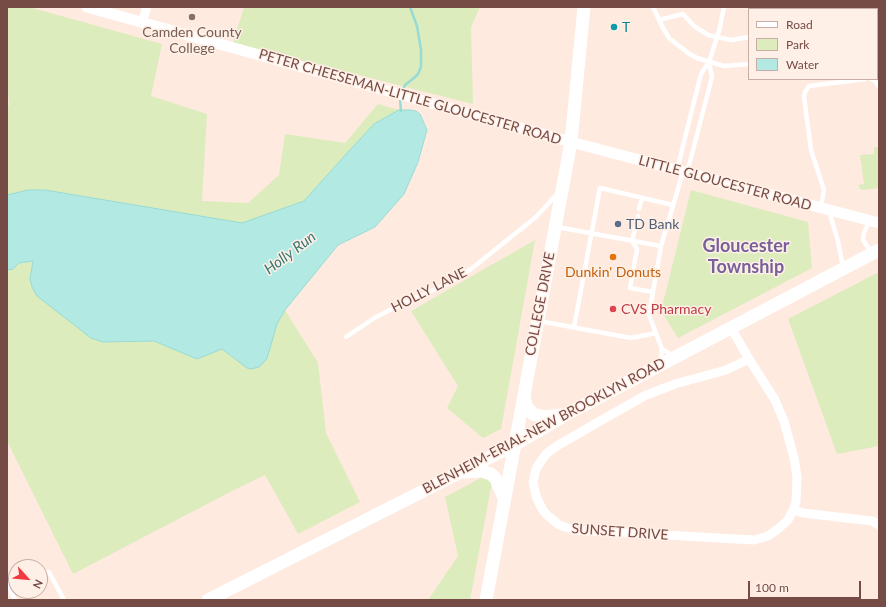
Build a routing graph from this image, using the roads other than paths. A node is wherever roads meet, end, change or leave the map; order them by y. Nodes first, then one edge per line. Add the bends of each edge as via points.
1 (87, 7) edge
2 (147, 7) edge
3 (584, 7) edge
4 (653, 7) edge
5 (724, 7) edge
6 (659, 20) junction
7 (142, 22) junction
8 (748, 37) edge
9 (717, 38) junction
10 (709, 62) junction
11 (748, 64) edge
12 (857, 80) edge
13 (688, 124) junction
14 (699, 126) junction
15 (571, 142) junction
16 (682, 172) junction
17 (562, 189) junction
18 (642, 198) junction
19 (673, 205) junction
20 (639, 209) dead end
21 (825, 210) junction
22 (638, 216) dead end
23 (875, 222) edge
24 (555, 227) junction
25 (591, 233) junction
26 (632, 241) junction
27 (661, 246) junction
28 (876, 252) edge
29 (843, 269) junction
30 (653, 292) junction
31 (537, 320) junction
32 (574, 327) junction
33 (731, 328) junction
34 (656, 333) junction
35 (346, 337) dead end
36 (662, 349) junction
37 (675, 357) junction
38 (749, 358) junction
39 (660, 365) junction
40 (524, 393) junction
41 (569, 413) junction
42 (514, 444) junction
43 (450, 477) junction
44 (504, 499) junction
45 (793, 510) junction
46 (879, 525) edge
47 (48, 572) edge
48 (64, 600) edge
49 (208, 600) edge
50 (486, 600) edge

1 - 7 street, PETER CHEESEMAN-LITTLE GLOUCESTER ROAD
2 - 7 street
3 - 15 main road, COLLEGE DRIVE
4 - 6 lane
5 - 9 lane
6 - 9 lane via 683,14 701,32
6 - 10 lane via 669,38 688,53
7 - 15 street, PETER CHEESEMAN-LITTLE GLOUCESTER ROAD
8 - 9 lane via 731,40
9 - 10 lane
10 - 11 lane via 724,66
10 - 13 lane via 701,74
10 - 14 lane via 712,77
12 - 21 lane via 809,86 804,92 811,150 824,190
13 - 14 lane
13 - 16 lane
14 - 16 lane
15 - 16 street, LITTLE GLOUCESTER ROAD
15 - 17 main road, COLLEGE DRIVE
16 - 19 lane
16 - 21 street, LITTLE GLOUCESTER ROAD
17 - 24 main road, COLLEGE DRIVE
17 - 35 lane, HOLLY LANE via 536,217 471,269 447,284 376,318
18 - 19 lane
18 - 20 lane
18 - 25 lane via 600,188
19 - 27 lane
21 - 23 street, LITTLE GLOUCESTER ROAD
21 - 29 lane via 838,241
22 - 26 lane
23 - 28 lane via 864,232 863,240
24 - 25 lane
24 - 31 main road, COLLEGE DRIVE
25 - 26 lane
25 - 32 lane
26 - 27 lane
26 - 30 lane via 637,249 630,288
27 - 30 lane
28 - 29 main road, BLENHEIM-ERIAL-NEW BROOKLYN ROAD
29 - 33 main road, BLENHEIM-ERIAL-NEW BROOKLYN ROAD
30 - 34 lane via 649,315
31 - 32 lane
31 - 40 main road, COLLEGE DRIVE
32 - 34 lane via 631,338
33 - 37 main road, BLENHEIM-ERIAL-NEW BROOKLYN ROAD
33 - 38 street, SUNSET DRIVE
34 - 36 lane
36 - 37 lane
36 - 39 lane
37 - 39 main road, BLENHEIM-ERIAL-NEW BROOKLYN ROAD
38 - 45 street, SUNSET DRIVE via 784,421 797,477 796,502
38 - 45 street, SUNSET DRIVE via 726,370 675,384 644,396 560,444 547,453 536,469 533,482 536,496 546,514 559,525 574,530 754,540 768,536 778,529 788,520
39 - 41 main road, BLENHEIM-ERIAL-NEW BROOKLYN ROAD
40 - 41 main road via 526,406 536,415 553,417
40 - 42 main road, COLLEGE DRIVE
41 - 42 main road, BLENHEIM-ERIAL-NEW BROOKLYN ROAD
42 - 43 main road, BLENHEIM-ERIAL-NEW BROOKLYN ROAD
42 - 44 main road, COLLEGE DRIVE
43 - 44 main road via 470,471 488,473 496,479
43 - 49 main road, BLENHEIM-ERIAL-NEW BROOKLYN ROAD
44 - 50 main road, COLLEGE DRIVE
45 - 46 street via 872,521
47 - 48 lane

